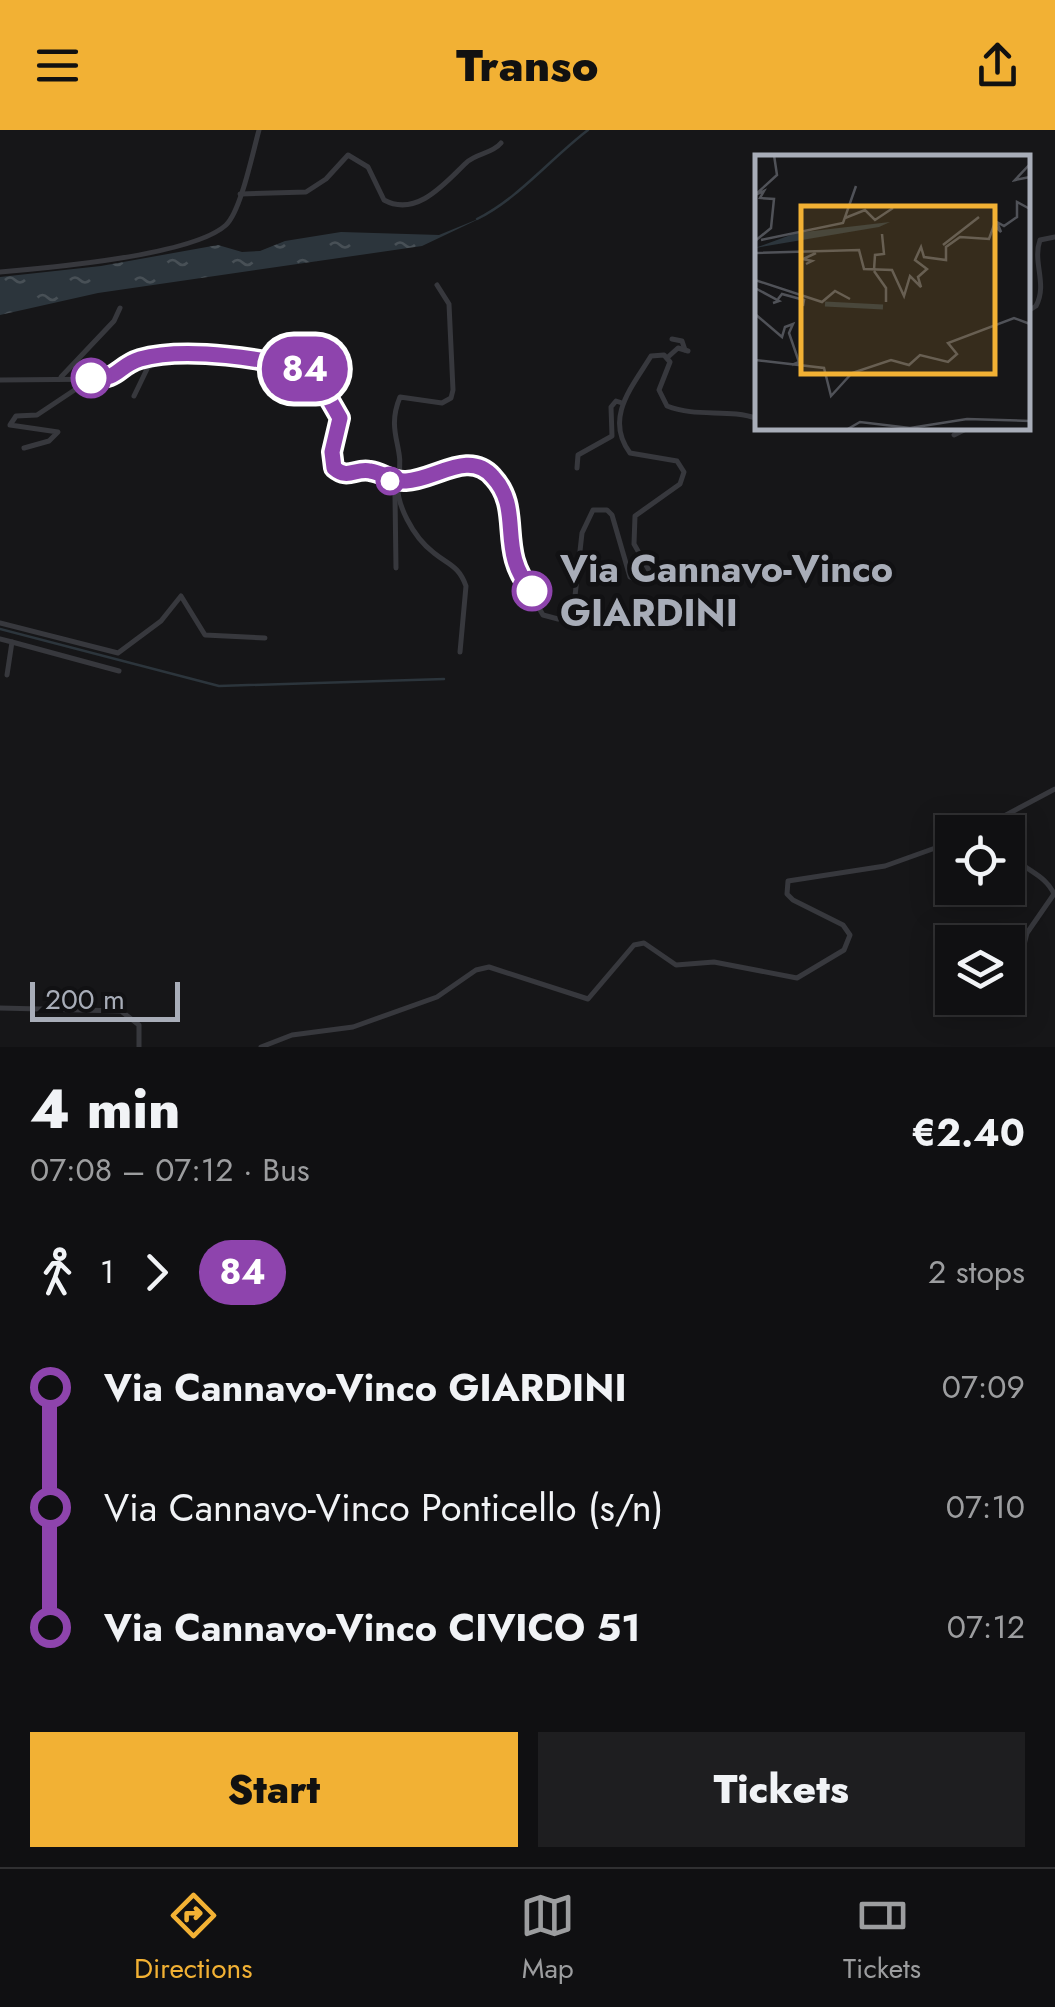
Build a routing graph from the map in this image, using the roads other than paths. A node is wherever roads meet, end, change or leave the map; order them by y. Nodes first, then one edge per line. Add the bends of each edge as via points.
1 (259, 130) edge
2 (501, 143) dead end
3 (240, 194) junction
4 (1055, 237) edge
5 (0, 272) edge
6 (437, 285) dead end
7 (120, 308) dead end
8 (1030, 310) edge
9 (672, 339) dead end
10 (174, 357) junction
11 (668, 357) junction
12 (61, 378) junction
13 (112, 379) junction
14 (0, 380) edge
15 (134, 396) dead end
16 (622, 404) junction
17 (755, 418) edge
18 (963, 430) edge
19 (954, 434) dead end
20 (24, 448) dead end
21 (578, 468) dead end
22 (398, 480) junction
23 (396, 495) junction
24 (396, 568) dead end
25 (0, 623) edge
26 (264, 638) dead end
27 (0, 639) edge
28 (12, 642) junction
29 (460, 652) dead end
30 (119, 671) dead end
31 (6, 675) dead end
32 (1055, 790) edge
33 (1007, 815) edge
34 (935, 848) edge
35 (1025, 866) edge
36 (1025, 941) edge
37 (0, 1008) edge
38 (139, 1047) edge
39 (261, 1047) edge

1 - 3 street
2 - 3 street via 467,162 429,198 400,205 384,200 354,155 342,157 306,192
3 - 5 street via 230,220 216,231 95,264
4 - 8 street via 1040,240 1042,292
6 - 22 street via 449,304 453,390 442,403 400,397 391,428
7 - 12 street
9 - 11 street via 687,350
10 - 13 street via 143,358
10 - 15 street via 148,367
10 - 22 street via 218,356 313,371 340,418 334,468
11 - 16 street via 651,356
11 - 17 street via 659,390 667,406
12 - 13 street
12 - 14 street
13 - 20 street via 106,387 76,389 38,416 16,416 10,425 58,432
16 - 21 street via 611,407 612,436 578,455
16 - 22 street via 618,422 630,453 677,461 684,479 635,516 634,544 651,574 644,583 630,577 612,515 593,510 582,533 574,604 558,619 544,615 516,573 509,512 490,473 467,464 423,480
18 - 19 street
22 - 23 street
23 - 24 street
23 - 29 street via 420,537 463,577
25 - 26 street via 118,653 161,622 182,596 205,635
27 - 28 street
28 - 30 street
28 - 31 street
32 - 33 street
34 - 39 street via 885,866 788,881 793,900 843,924 850,934 844,950 797,978 714,962 676,965 644,942 634,945 588,999 489,967 437,997 353,1027 292,1035
35 - 36 street via 1045,878 1054,894
37 - 38 street via 122,1010 139,1025

